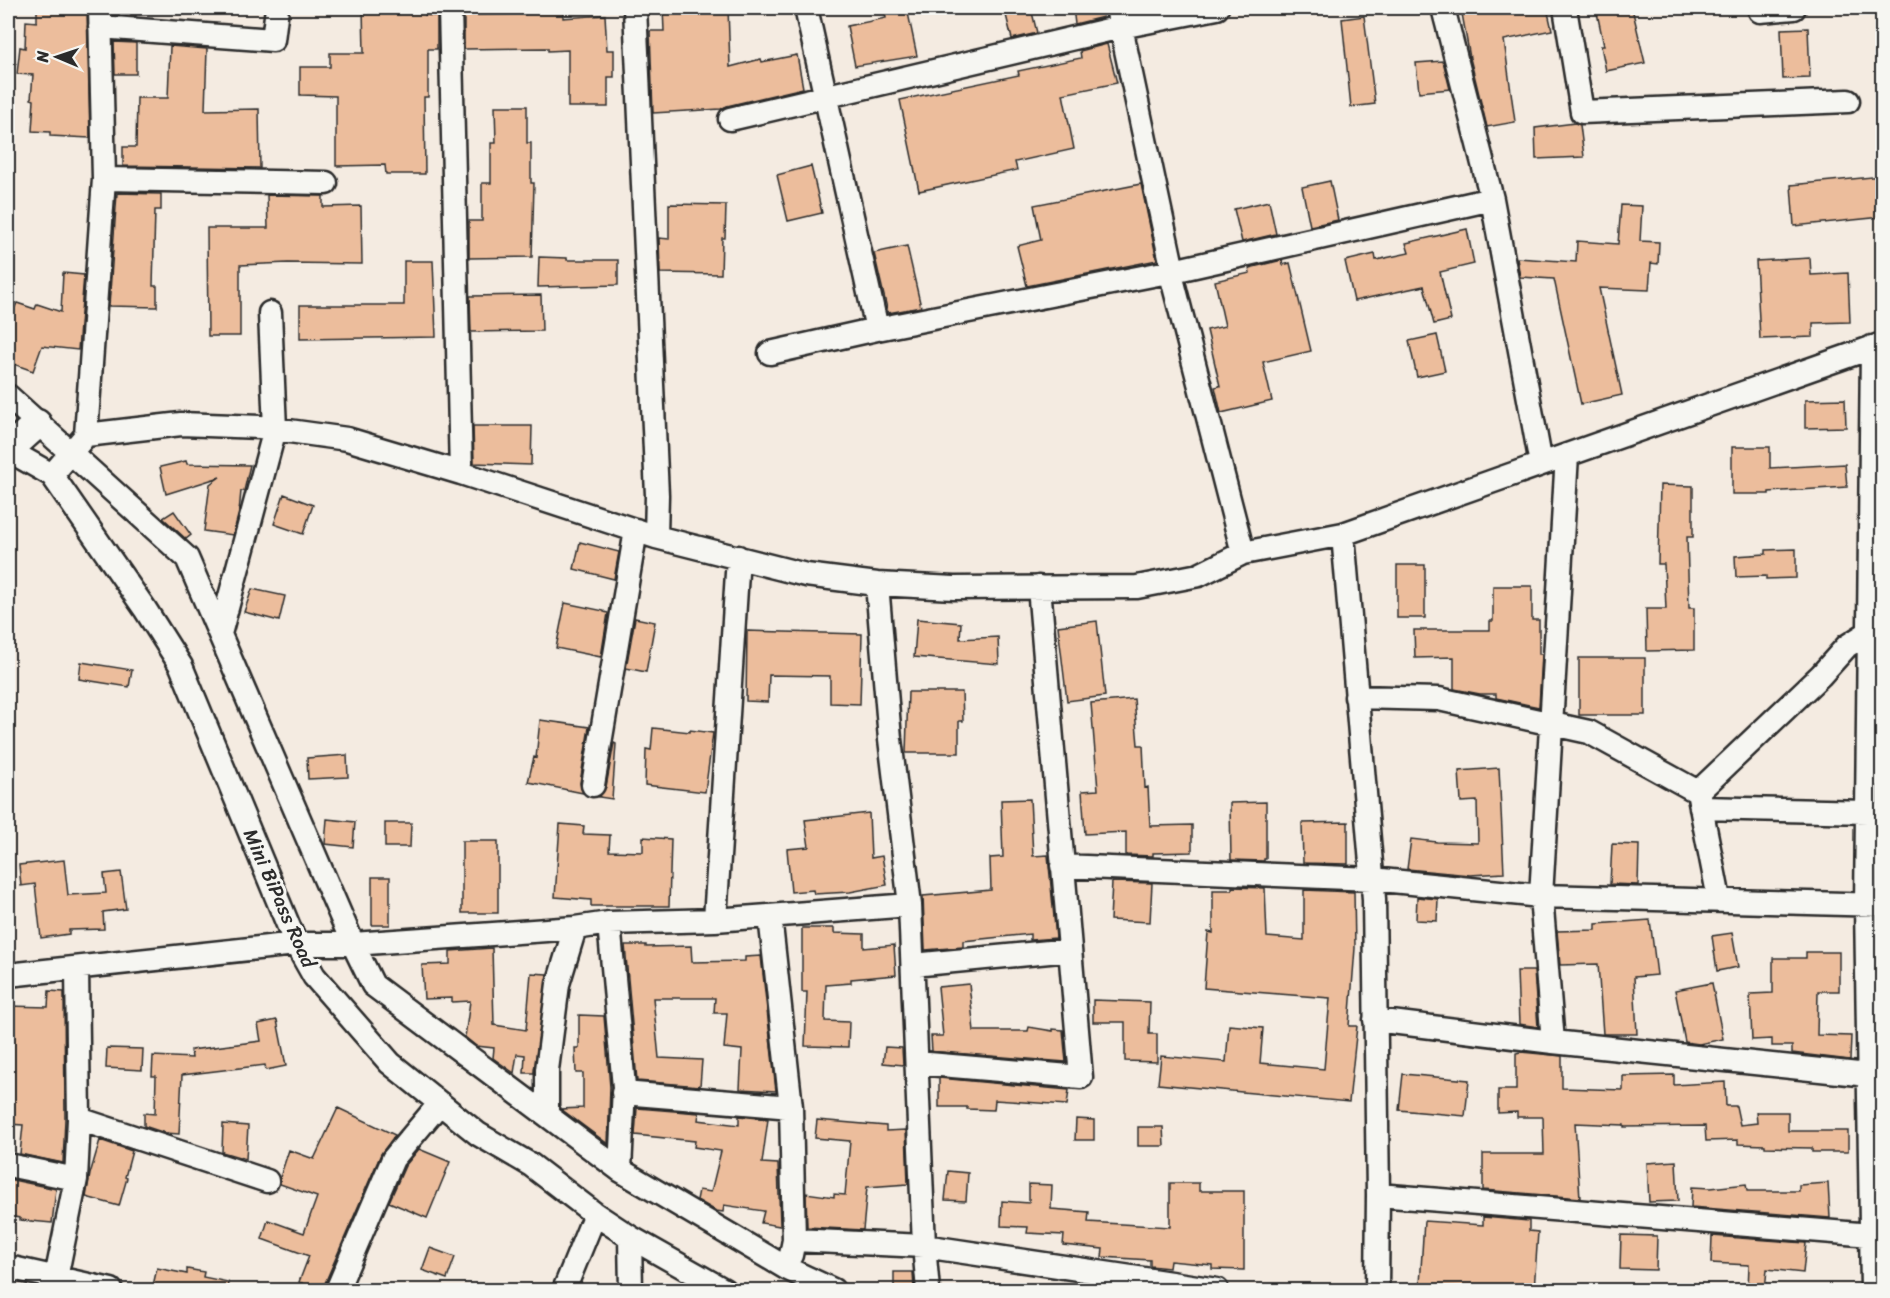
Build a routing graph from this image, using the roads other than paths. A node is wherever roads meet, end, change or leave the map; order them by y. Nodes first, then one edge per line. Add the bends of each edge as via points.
1 (277, 8) edge
2 (450, 8) edge
3 (635, 8) edge
4 (806, 8) edge
5 (1217, 8) edge
6 (1443, 8) edge
7 (1565, 8) edge
8 (1759, 8) edge
9 (1794, 8) edge
10 (100, 17) edge
11 (1119, 17) edge
12 (825, 96) junction
13 (1848, 101) dead end
14 (730, 119) dead end
15 (104, 179) junction
16 (326, 183) dead end
17 (1492, 199) junction
18 (1173, 271) junction
19 (270, 313) dead end
20 (878, 329) junction
21 (1877, 345) edge
22 (770, 353) dead end
23 (8, 396) edge
24 (38, 424) junction
25 (275, 429) junction
26 (86, 435) junction
27 (8, 450) edge
28 (70, 454) junction
29 (1567, 454) junction
30 (1541, 464) junction
31 (461, 473) junction
32 (52, 475) junction
33 (646, 533) junction
34 (1343, 534) junction
35 (1243, 553) junction
36 (738, 558) junction
37 (877, 584) junction
38 (1039, 587) junction
39 (1874, 622) edge
40 (220, 634) junction
41 (1356, 697) junction
42 (1550, 723) junction
43 (593, 785) dead end
44 (1699, 800) junction
45 (1868, 813) junction
46 (1062, 866) junction
47 (1372, 879) junction
48 (1541, 896) junction
49 (1719, 899) junction
50 (910, 905) junction
51 (1874, 905) edge
52 (770, 916) junction
53 (715, 920) junction
54 (609, 923) junction
55 (575, 928) junction
56 (296, 944) junction
57 (353, 944) junction
58 (1070, 950) junction
59 (913, 964) junction
60 (77, 968) junction
61 (8, 975) edge
62 (1375, 1020) junction
63 (1553, 1041) junction
64 (916, 1063) junction
65 (1868, 1074) junction
66 (623, 1093) junction
67 (440, 1103) junction
68 (791, 1107) junction
69 (547, 1115) junction
70 (79, 1119) junction
71 (8, 1165) edge
72 (620, 1170) junction
73 (76, 1179) junction
74 (267, 1181) dead end
75 (1378, 1195) junction
76 (595, 1214) junction
77 (1871, 1235) junction
78 (630, 1237) junction
79 (794, 1240) junction
80 (924, 1246) junction
81 (8, 1267) edge
82 (788, 1269) junction
83 (56, 1278) junction
84 (1131, 1284) edge
85 (111, 1290) edge
86 (337, 1290) edge
87 (564, 1290) edge
88 (632, 1290) edge
89 (724, 1290) edge
90 (833, 1290) edge
91 (928, 1290) edge
92 (1216, 1290) edge
93 (1377, 1290) edge
94 (1872, 1290) edge

1 - 10 street via 273,40
2 - 31 street
3 - 33 street via 657,495
4 - 12 street
5 - 11 street
6 - 17 street
7 - 13 street via 1582,112
8 - 9 street
10 - 15 street
11 - 12 street
11 - 18 street
12 - 14 street
12 - 20 street
15 - 16 street
15 - 26 street
17 - 18 street
17 - 30 street
18 - 20 street
18 - 35 street
19 - 25 street
20 - 22 street
21 - 29 street
21 - 39 street
23 - 24 street
24 - 27 main road
24 - 28 street
25 - 26 street via 181,424
25 - 31 street via 347,439
25 - 40 street
26 - 28 street
27 - 32 street, Mini BiPass Road
28 - 32 street
28 - 40 street via 187,558
29 - 30 street
29 - 42 street
30 - 34 street
31 - 33 street
32 - 56 street, Mini BiPass Road via 182,666
33 - 36 street
33 - 43 street
34 - 35 street
34 - 41 street
35 - 38 street via 1199,575 1137,587
36 - 37 street via 806,575
36 - 53 street
37 - 38 street
37 - 50 street
38 - 46 street
39 - 44 street
39 - 45 street
40 - 57 street
41 - 42 street via 1438,699
41 - 47 street
42 - 44 street via 1589,732
42 - 48 street
44 - 45 street
44 - 49 street
45 - 51 street
46 - 47 street
46 - 58 street
47 - 48 street
47 - 62 street
48 - 49 street
48 - 63 street
49 - 51 street
50 - 52 street
50 - 59 street
51 - 65 street
52 - 53 street
52 - 68 street
53 - 54 street
54 - 55 street
54 - 66 street
55 - 57 street
55 - 69 street via 558,984 547,1070
56 - 57 street
56 - 60 street
56 - 67 street, Mini BiPass Road via 314,976 390,1063
57 - 69 street via 373,985
58 - 59 street
58 - 64 street via 1081,1077
59 - 64 street
60 - 61 street
60 - 70 street
62 - 63 street
62 - 75 street
63 - 65 street
64 - 80 street
65 - 77 street
66 - 68 street
66 - 72 street
67 - 76 street, Mini BiPass Road via 478,1134 531,1165
67 - 86 street via 393,1159
68 - 79 street
69 - 72 street
70 - 73 street
70 - 74 street
71 - 73 street
72 - 82 street
73 - 83 street
75 - 77 street
75 - 93 street
76 - 78 street, Mini BiPass Road
76 - 87 street
77 - 94 street
78 - 88 street
78 - 89 street, Mini BiPass Road
79 - 80 street
79 - 82 street
80 - 84 street
80 - 91 street
81 - 83 street
82 - 90 street
83 - 85 street
84 - 92 street

